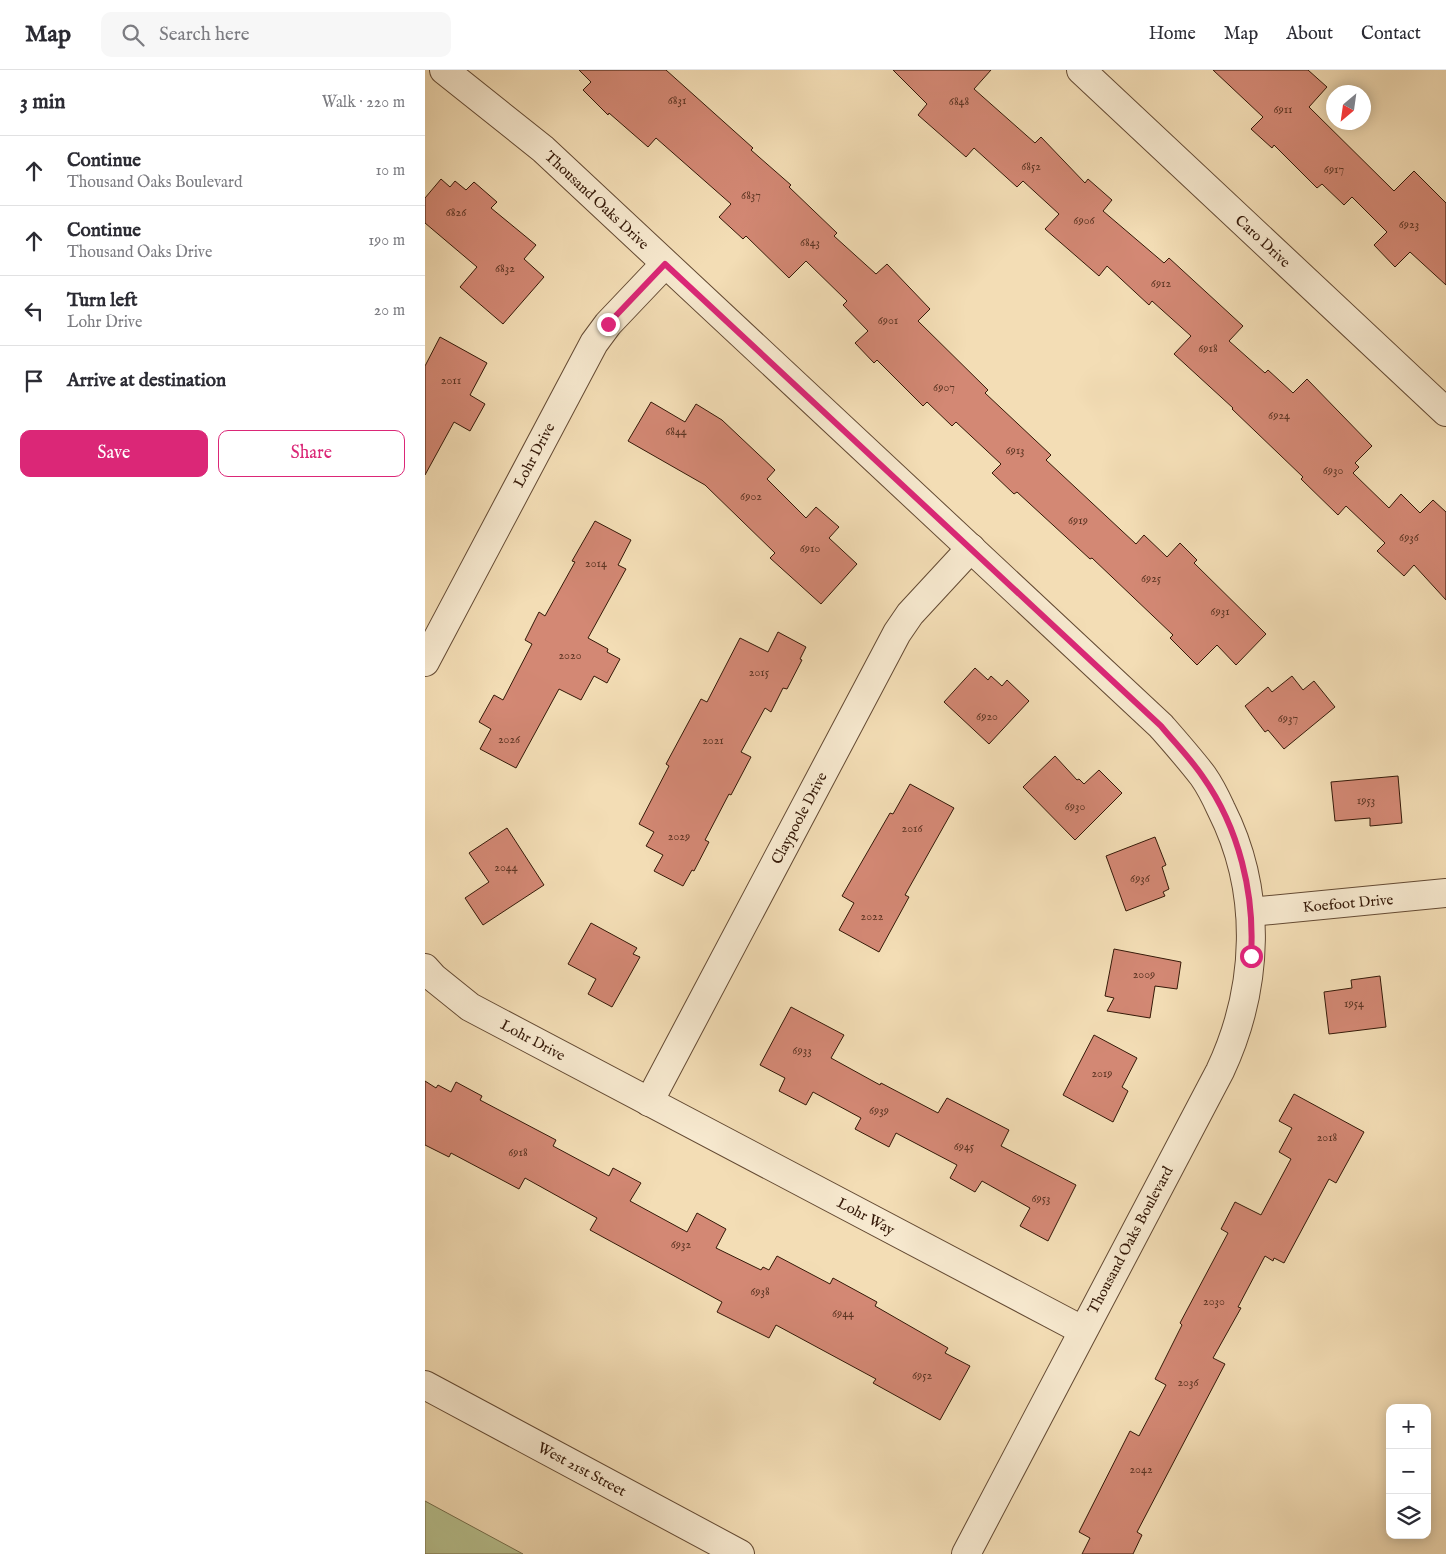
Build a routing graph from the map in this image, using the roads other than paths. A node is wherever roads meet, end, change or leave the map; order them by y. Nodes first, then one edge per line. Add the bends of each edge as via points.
1 (444, 70) edge
2 (1081, 70) edge
3 (665, 264) junction
4 (1446, 412) edge
5 (971, 548) junction
6 (425, 662) edge
7 (1446, 893) edge
8 (1250, 912) junction
9 (425, 968) edge
10 (649, 1102) junction
11 (1082, 1330) junction
12 (425, 1385) edge
13 (740, 1554) edge
14 (966, 1554) edge

1 - 3 street, Thousand Oaks Drive via 543,149
2 - 4 street, Caro Drive
3 - 5 street, Thousand Oaks Drive
3 - 6 street, Lohr Drive via 608,324 591,348
5 - 8 street, Thousand Oaks Drive via 1161,726 1203,777 1229,824 1241,858
5 - 10 street, Claypoole Drive via 910,614 897,633
7 - 8 street, Koefoot Drive
8 - 11 street, Thousand Oaks Boulevard via 1250,971 1245,1002 1232,1043
9 - 10 street, Lohr Drive via 470,1007
10 - 11 street, Lohr Way
11 - 14 street, Thousand Oaks Boulevard
12 - 13 street, West 21st Street

